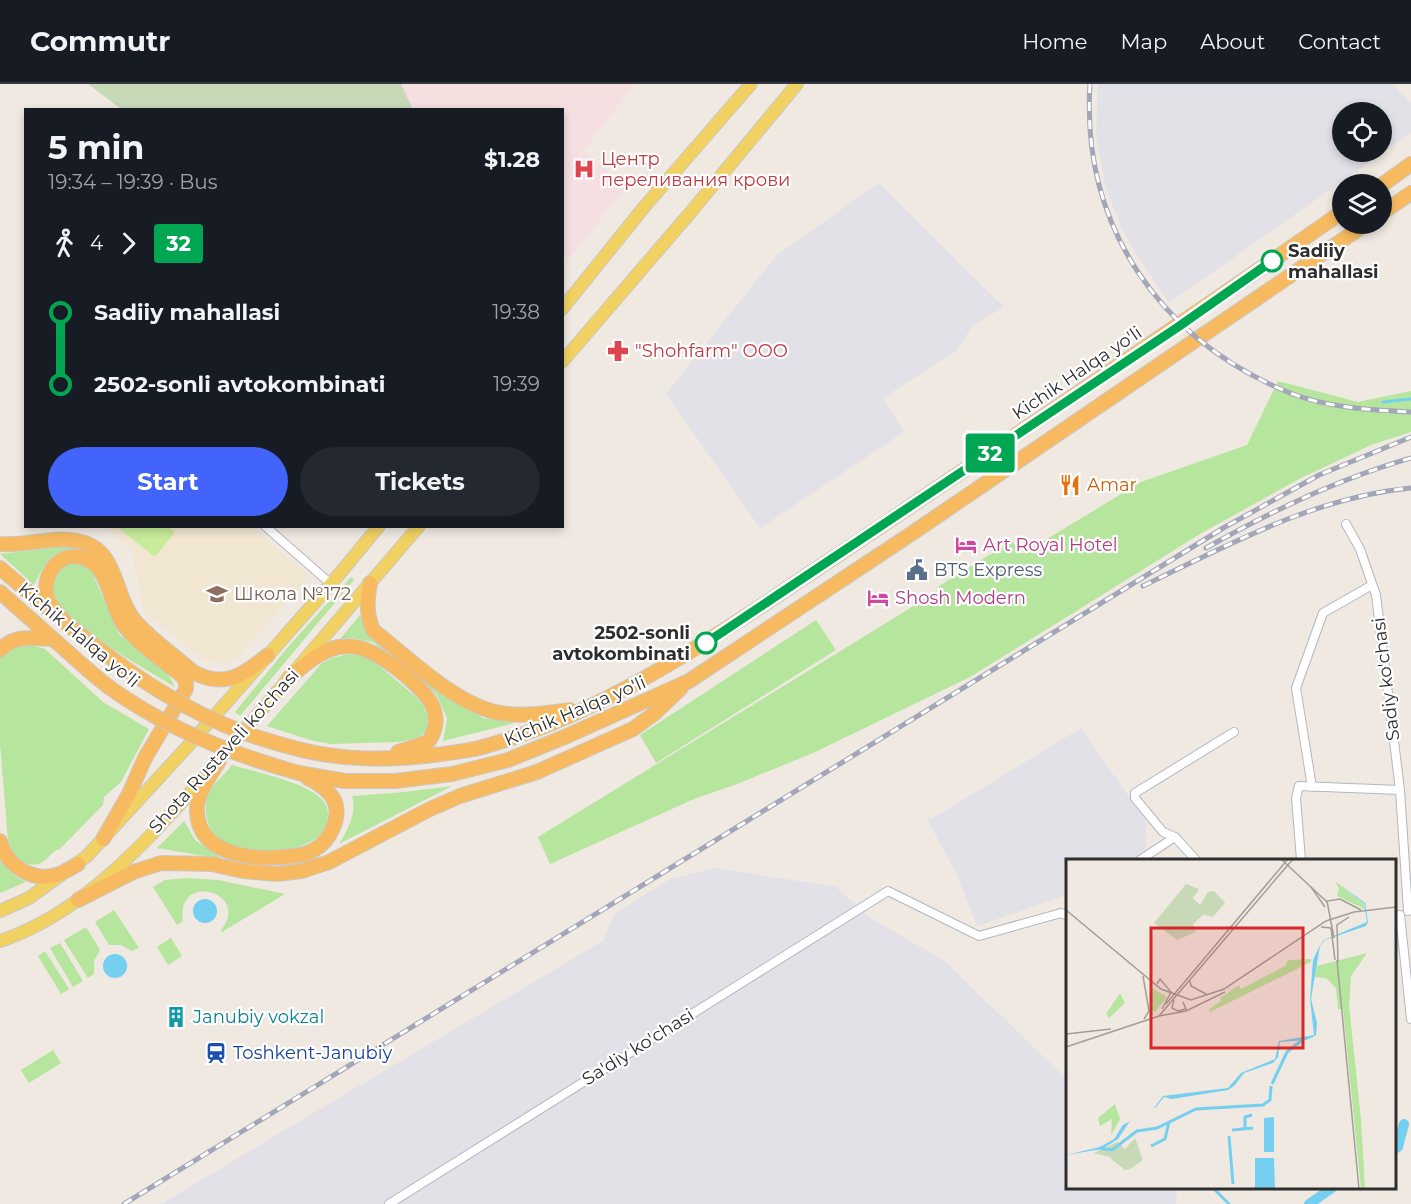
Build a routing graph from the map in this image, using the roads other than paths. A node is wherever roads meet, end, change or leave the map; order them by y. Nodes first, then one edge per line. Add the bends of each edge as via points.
1 (751, 84) edge
2 (796, 84) edge
3 (1411, 164) edge
4 (1392, 178) edge
5 (1411, 193) edge
6 (1392, 206) edge
7 (1332, 219) edge
8 (1351, 234) edge
9 (1292, 247) junction
10 (1304, 266) junction
11 (564, 307) edge
12 (564, 360) edge
13 (898, 515) junction
14 (1346, 524) dead end
15 (267, 528) edge
16 (377, 528) edge
17 (417, 528) edge
18 (911, 534) junction
19 (0, 544) edge
20 (0, 568) edge
21 (331, 584) junction
22 (370, 584) junction
23 (1372, 585) junction
24 (0, 592) edge
25 (66, 624) junction
26 (53, 639) junction
27 (0, 650) edge
28 (268, 655) junction
29 (288, 680) junction
30 (689, 681) junction
31 (586, 708) junction
32 (1234, 732) dead end
33 (361, 760) junction
34 (219, 761) junction
35 (299, 772) junction
36 (1312, 787) junction
37 (1400, 790) junction
38 (1175, 837) junction
39 (103, 839) junction
40 (0, 841) edge
41 (1143, 859) edge
42 (1194, 859) edge
43 (1301, 859) edge
44 (78, 864) junction
45 (78, 900) junction
46 (0, 911) edge
47 (1065, 913) edge
48 (1403, 914) edge
49 (0, 941) edge
50 (1411, 1019) edge
51 (389, 1204) edge

1 - 11 main road
2 - 12 main road
3 - 4 highway
5 - 6 highway
7 - 9 highway, Kichik Halqa yo'li
8 - 10 highway, Kichik Halqa yo'li
9 - 10 highway
9 - 13 highway, Kichik Halqa yo'li
10 - 18 highway, Kichik Halqa yo'li
13 - 18 highway
13 - 31 highway, Kichik Halqa yo'li via 682,658
14 - 23 street, Sadiy ko'chasi via 1360,549
15 - 21 street
16 - 21 main road, Shota Rustaveli ko'chasi
17 - 22 main road, Shota Rustaveli ko'chasi
18 - 30 highway, Kichik Halqa yo'li
19 - 28 highway via 74,540 94,547 109,563 133,619 200,676 232,678
20 - 25 highway, Kichik Halqa yo'li
21 - 28 main road, Shota Rustaveli ko'chasi
22 - 29 main road, Shota Rustaveli ko'chasi
22 - 31 highway via 368,619 373,630 460,697 505,713
23 - 36 street via 1323,613 1296,688
23 - 37 street, Sadiy ko'chasi
24 - 26 highway, Kichik Halqa yo'li
25 - 33 highway, Kichik Halqa yo'li, bridge via 181,703 244,732 306,751
25 - 39 highway via 49,603 47,584 58,562 68,556 79,556 98,567 124,625 186,682 186,689
26 - 27 highway via 17,638
26 - 35 highway, Kichik Halqa yo'li, bridge via 113,690 159,718 235,753
28 - 39 main road, Shota Rustaveli ko'chasi
29 - 33 highway via 332,649 356,647 386,661 427,697 436,718 436,728 428,742
29 - 34 main road, Shota Rustaveli ko'chasi
30 - 35 highway, Kichik Halqa yo'li via 508,760 452,774 395,781 345,781
30 - 45 highway via 633,729 537,772 430,809 329,862 278,874 211,864 161,862
31 - 33 highway, Kichik Halqa yo'li via 478,748
32 - 38 street via 1135,794 1163,832
34 - 35 highway via 198,797 200,828 219,846 250,858 298,856 313,851 328,837 336,806 322,786
34 - 45 main road, Shota Rustaveli ko'chasi via 171,814
36 - 37 street
36 - 43 street via 1299,786 1296,798
37 - 48 street, Sadiy ko'chasi
38 - 41 street
38 - 42 street
39 - 44 main road, Shota Rustaveli ko'chasi
40 - 44 highway via 6,856 27,874 55,875
44 - 46 main road, Shota Rustaveli ko'chasi via 29,898
45 - 49 main road, Shota Rustaveli ko'chasi
47 - 51 street, Sa'diy ko'chasi via 979,936 888,891
48 - 50 street, Sadiy ko'chasi

